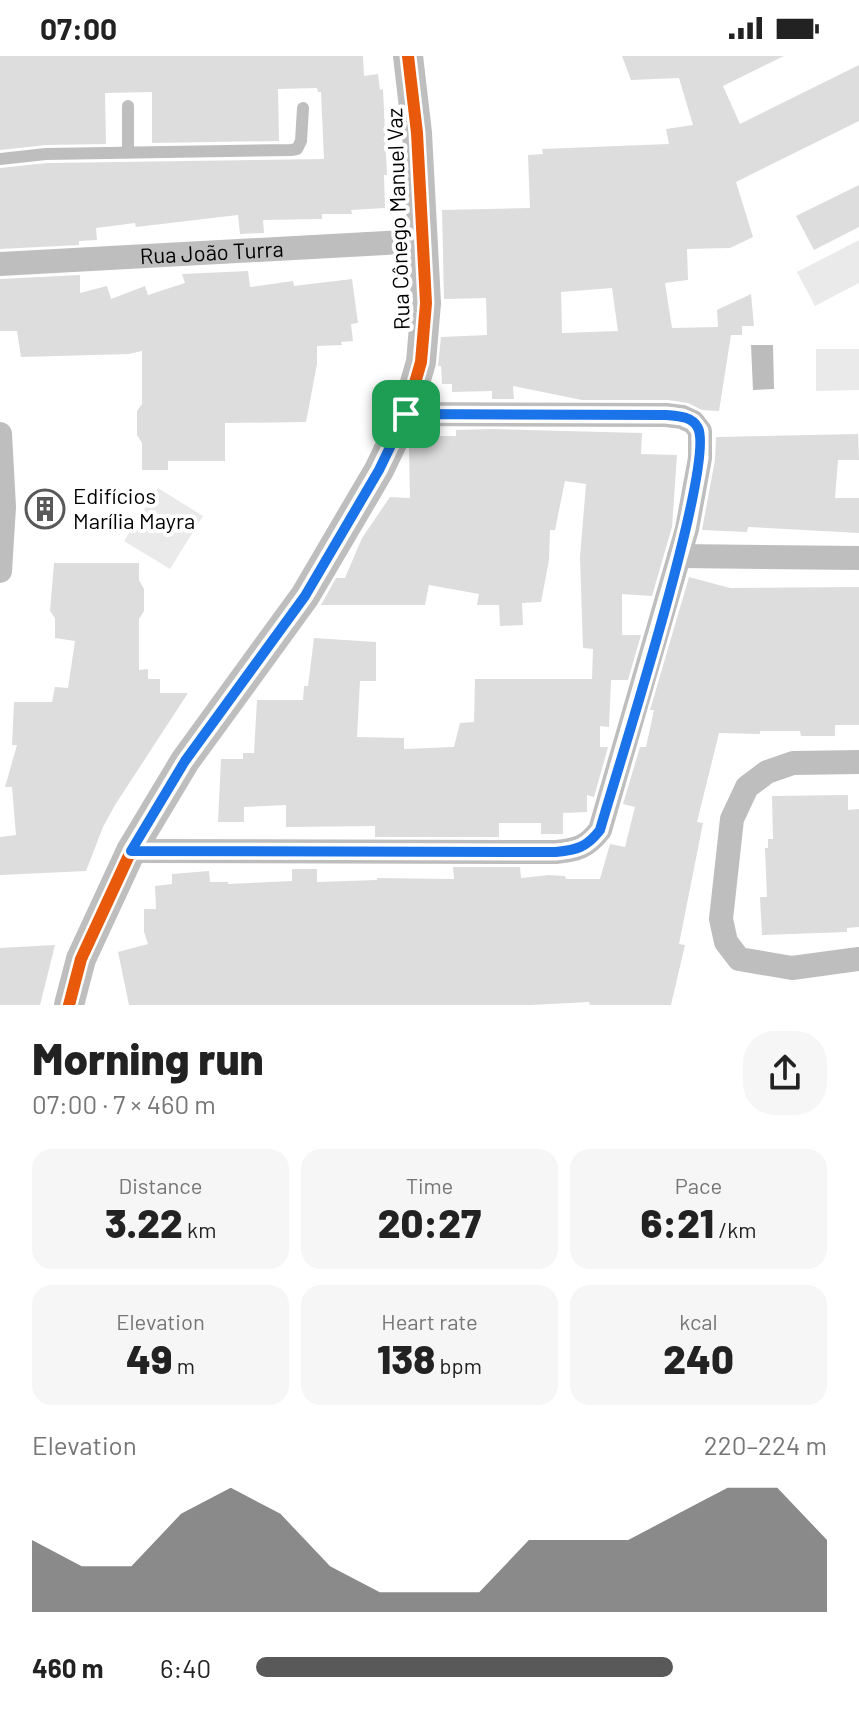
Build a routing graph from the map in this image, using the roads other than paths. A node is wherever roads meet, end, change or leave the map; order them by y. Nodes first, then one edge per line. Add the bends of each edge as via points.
1 (408, 56) edge
2 (128, 106) dead end
3 (303, 108) dead end
4 (128, 153) junction
5 (0, 159) edge
6 (422, 241) junction
7 (0, 264) edge
8 (406, 414) junction
9 (0, 434) edge
10 (679, 556) junction
11 (859, 558) edge
12 (0, 571) edge
13 (859, 762) edge
14 (131, 851) junction
15 (859, 959) edge
16 (69, 1005) edge

1 - 6 street, Rua Cônego Manuel Vaz
2 - 4 lane
3 - 4 lane via 297,149
4 - 5 lane
6 - 7 street, Rua João Turra
6 - 8 street, Rua Cônego Manuel Vaz via 426,303 421,362
8 - 10 street via 682,417 693,422 700,431 700,458
8 - 14 street, Rua Cônego Manuel Vaz via 305,596 185,761
9 - 12 street
10 - 11 street
10 - 14 street via 600,830 578,850
13 - 15 street via 793,763 767,772 747,787 732,819 721,919 726,942 739,959 792,968
14 - 16 street, Rua Cônego Manuel Vaz via 81,959

